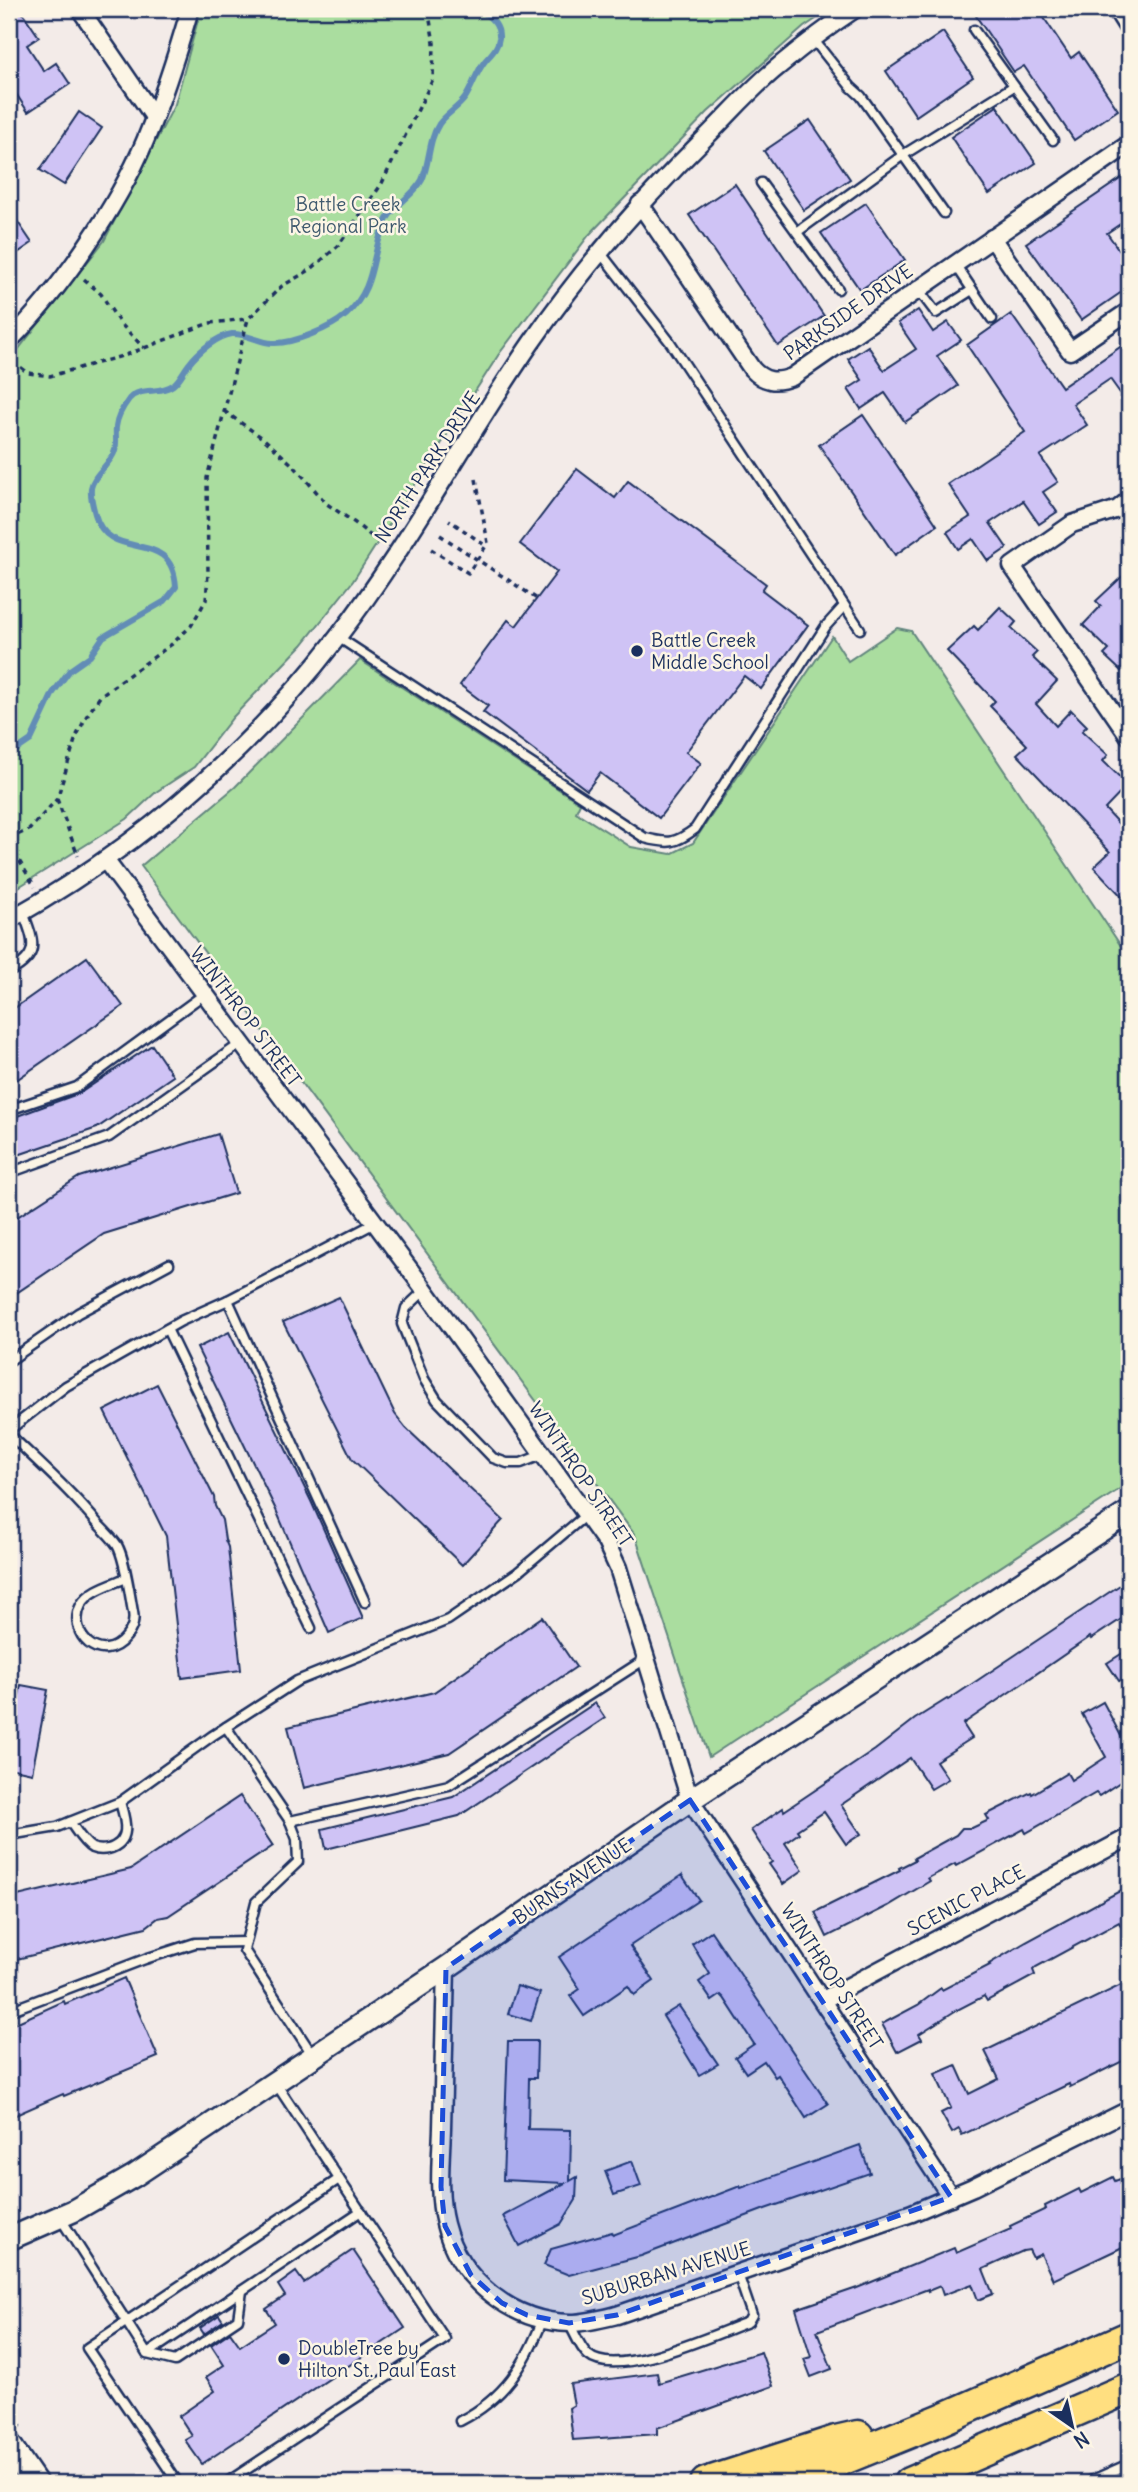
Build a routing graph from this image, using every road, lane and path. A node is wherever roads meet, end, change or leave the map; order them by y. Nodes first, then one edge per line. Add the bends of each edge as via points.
1 (80, 9) edge
2 (190, 9) edge
3 (428, 9) edge
4 (855, 9) edge
5 (1119, 9) edge
6 (1129, 24) edge
7 (974, 30) dead end
8 (813, 39) junction
9 (1014, 86) junction
10 (154, 117) junction
11 (1053, 140) dead end
12 (1129, 144) edge
13 (903, 155) junction
14 (761, 183) dead end
15 (640, 204) junction
16 (944, 214) dead end
17 (797, 232) junction
18 (992, 238) junction
19 (600, 252) junction
20 (955, 264) junction
21 (69, 269) junction
22 (838, 289) dead end
23 (918, 289) junction
24 (972, 290) junction
25 (1129, 311) edge
26 (248, 319) junction
27 (992, 319) dead end
28 (9, 341) edge
29 (144, 348) junction
30 (13, 361) dead end
31 (224, 411) junction
32 (476, 480) dead end
33 (1129, 500) edge
34 (449, 520) dead end
35 (440, 535) dead end
36 (383, 543) dead end
37 (486, 546) junction
38 (431, 549) dead end
39 (477, 560) junction
40 (537, 599) dead end
41 (844, 606) junction
42 (860, 629) dead end
43 (338, 636) junction
44 (1129, 736) edge
45 (57, 799) junction
46 (9, 838) edge
47 (9, 844) edge
48 (78, 857) dead end
49 (106, 861) junction
50 (43, 900) junction
51 (16, 916) edge
52 (9, 972) edge
53 (203, 995) junction
54 (240, 1044) junction
55 (9, 1111) edge
56 (9, 1172) edge
57 (375, 1223) junction
58 (169, 1264) dead end
59 (425, 1290) junction
60 (228, 1300) junction
61 (167, 1329) junction
62 (9, 1361) edge
63 (9, 1432) edge
64 (544, 1454) junction
65 (1129, 1512) edge
66 (587, 1514) junction
67 (126, 1578) junction
68 (365, 1602) dead end
69 (311, 1628) dead end
70 (647, 1658) junction
71 (226, 1727) junction
72 (120, 1801) junction
73 (690, 1801) junction
74 (290, 1821) junction
75 (70, 1822) junction
76 (9, 1835) edge
77 (1129, 1837) edge
78 (246, 1942) junction
79 (446, 1968) junction
80 (823, 2000) junction
81 (9, 2011) edge
82 (314, 2056) junction
83 (275, 2082) junction
84 (1129, 2110) edge
85 (339, 2179) junction
86 (951, 2197) junction
87 (361, 2211) junction
88 (60, 2217) junction
89 (9, 2239) edge
90 (738, 2274) junction
91 (242, 2291) junction
92 (543, 2319) junction
93 (125, 2321) junction
94 (569, 2323) junction
95 (1129, 2337) edge
96 (147, 2354) junction
97 (1129, 2390) edge
98 (940, 2420) junction
99 (460, 2421) dead end
100 (9, 2445) edge
101 (1129, 2463) edge
102 (35, 2483) edge
103 (178, 2483) edge
104 (226, 2483) edge
105 (706, 2483) edge
106 (784, 2483) edge
107 (909, 2483) edge
108 (961, 2483) edge
109 (1086, 2483) edge

1 - 10 street
2 - 10 street
3 - 26 path via 434,43 433,79 382,185 338,246 282,286
4 - 8 street, NORTH PARK DRIVE
5 - 6 street
7 - 9 lane
8 - 13 lane
8 - 15 street, NORTH PARK DRIVE via 777,67
9 - 11 lane
9 - 13 lane
10 - 21 street via 117,194
12 - 18 street, PARKSIDE DRIVE
13 - 16 lane
13 - 17 lane
14 - 17 lane
15 - 19 street, NORTH PARK DRIVE
15 - 23 street, PARKSIDE DRIVE via 752,369 770,381 792,376
17 - 22 lane
18 - 20 street, PARKSIDE DRIVE
18 - 25 street via 1070,351
19 - 41 lane via 670,342
19 - 43 street, NORTH PARK DRIVE via 531,343 403,545
20 - 23 street, PARKSIDE DRIVE
20 - 24 lane
21 - 28 street
21 - 29 path via 101,294
23 - 24 lane via 936,313
24 - 27 lane
26 - 29 path via 209,323
26 - 31 path
29 - 30 path via 50,376 29,373
31 - 36 path via 264,439 327,503
31 - 45 path via 207,478 206,600 191,626 172,644 101,695 76,737
32 - 37 path
33 - 44 street via 1118,509 1072,524 1012,566
34 - 37 path
35 - 39 path
37 - 39 path
38 - 39 path via 468,573
39 - 40 path
41 - 42 lane
41 - 43 lane via 695,830 667,843 645,838
43 - 49 street, NORTH PARK DRIVE via 243,746
45 - 46 path via 29,830
45 - 48 path
47 - 50 path
49 - 50 street, NORTH PARK DRIVE
49 - 53 street, WINTHROP STREET
50 - 51 street, NORTH PARK DRIVE
51 - 52 lane via 32,937 33,948 29,958
53 - 54 street, WINTHROP STREET
53 - 55 lane via 77,1087
54 - 56 lane via 109,1137
54 - 57 street, WINTHROP STREET
57 - 59 street, WINTHROP STREET
57 - 60 lane
58 - 62 lane via 78,1313
59 - 64 street, WINTHROP STREET
59 - 64 lane via 406,1308 402,1324 437,1400 493,1458 521,1463
60 - 61 lane
60 - 68 lane
61 - 63 lane via 66,1386
61 - 69 lane
63 - 67 lane via 118,1546
64 - 66 street, WINTHROP STREET
65 - 73 street, BURNS AVENUE
66 - 70 street, WINTHROP STREET via 618,1567
66 - 71 lane via 518,1572 449,1620 297,1681
67 - 67 lane via 98,1590 81,1605 78,1627 97,1649 108,1650 132,1630
70 - 73 street, WINTHROP STREET
70 - 74 lane via 449,1785
71 - 72 lane
71 - 74 lane
72 - 75 lane
72 - 75 lane via 126,1832 115,1846 94,1849
73 - 79 street, BURNS AVENUE
73 - 80 street, WINTHROP STREET
74 - 78 lane via 298,1862 256,1902
75 - 76 lane
77 - 80 street, SCENIC PLACE
78 - 81 lane via 195,1943
78 - 82 lane via 244,1950
79 - 82 street, BURNS AVENUE
79 - 92 street, SUBURBAN AVENUE via 440,2187 445,2225 455,2252 486,2290 502,2303
80 - 86 street, WINTHROP STREET
82 - 83 street, BURNS AVENUE
83 - 85 lane
83 - 88 street, BURNS AVENUE via 134,2176
84 - 86 street, SUBURBAN AVENUE
85 - 87 lane
85 - 93 lane
86 - 90 street, SUBURBAN AVENUE
87 - 91 lane
87 - 104 lane via 445,2339
88 - 89 street, BURNS AVENUE
88 - 93 lane
90 - 94 street, SUBURBAN AVENUE via 617,2315
90 - 94 lane via 752,2315 747,2322 639,2360 601,2362 587,2355
91 - 96 lane
91 - 96 lane via 238,2319 175,2361
92 - 94 street, SUBURBAN AVENUE
92 - 99 lane via 513,2380 479,2412
93 - 96 lane
93 - 103 lane via 87,2348
95 - 98 highway
97 - 107 highway
97 - 108 highway
98 - 105 highway via 836,2441
98 - 106 highway
100 - 102 main road
101 - 109 lane

